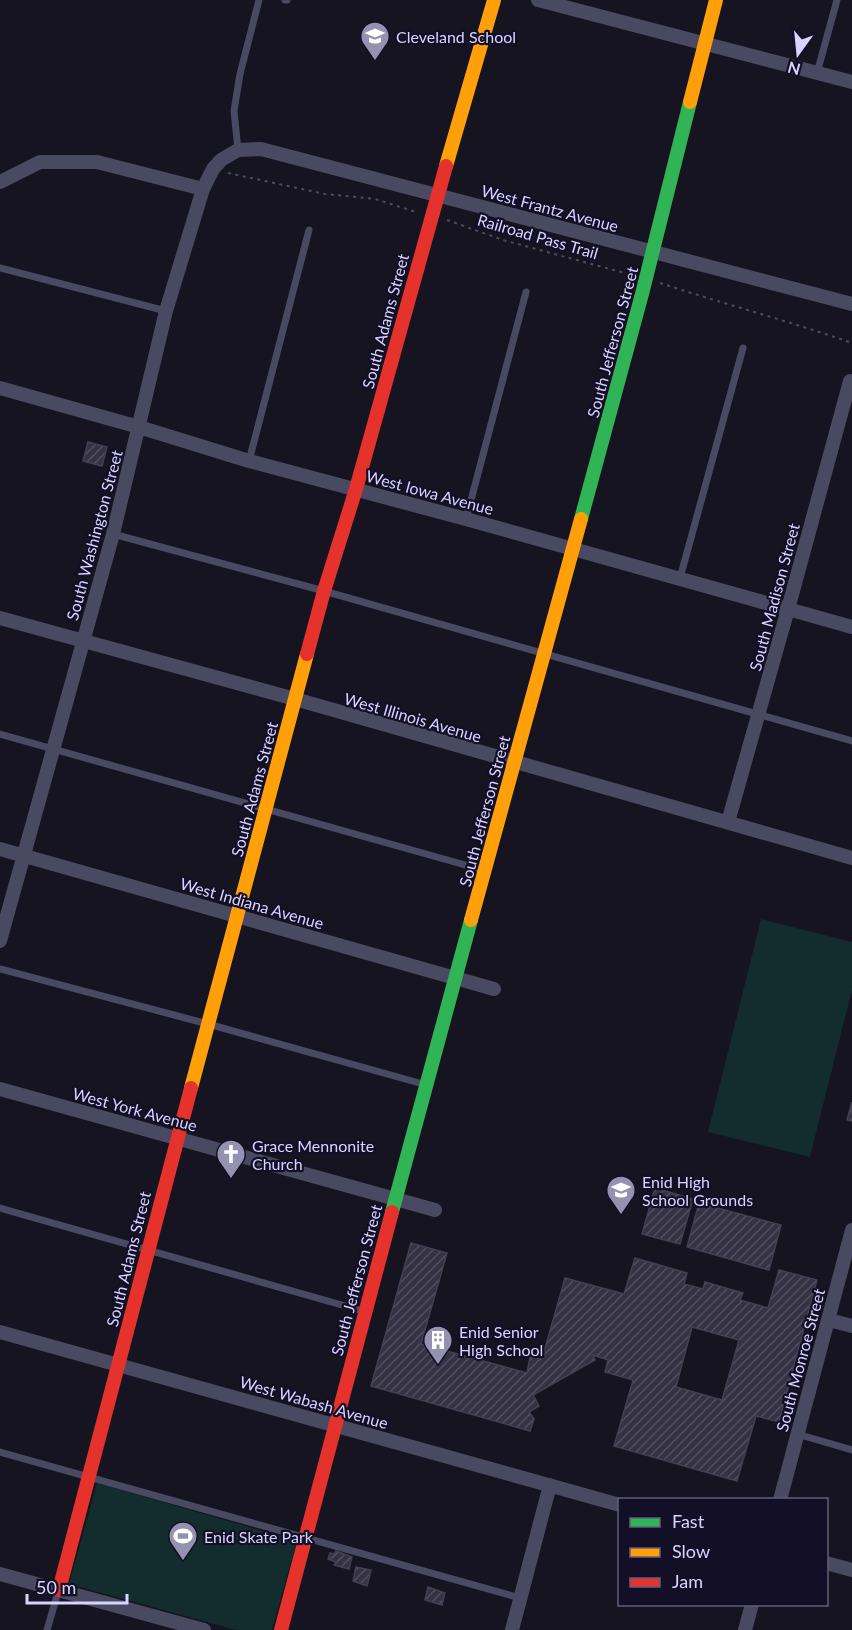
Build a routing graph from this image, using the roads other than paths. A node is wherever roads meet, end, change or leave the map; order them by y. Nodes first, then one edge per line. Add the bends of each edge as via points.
1 (259, 0) edge
2 (494, 0) edge
3 (538, 0) edge
4 (716, 0) edge
5 (837, 0) edge
6 (705, 43) junction
7 (817, 73) junction
8 (852, 82) edge
9 (238, 150) junction
10 (0, 182) edge
11 (204, 189) junction
12 (438, 196) junction
13 (309, 230) dead end
14 (653, 252) junction
15 (0, 267) edge
16 (526, 292) dead end
17 (852, 304) edge
18 (166, 311) junction
19 (743, 348) dead end
20 (850, 381) dead end
21 (0, 388) edge
22 (139, 427) junction
23 (249, 461) junction
24 (356, 489) junction
25 (466, 519) junction
26 (112, 534) junction
27 (573, 550) junction
28 (680, 578) junction
29 (324, 591) junction
30 (788, 609) junction
31 (0, 618) edge
32 (852, 627) edge
33 (83, 642) junction
34 (544, 655) junction
35 (295, 699) junction
36 (759, 714) junction
37 (0, 734) edge
38 (852, 741) edge
39 (53, 749) junction
40 (514, 763) junction
41 (266, 809) junction
42 (728, 822) junction
43 (0, 849) edge
44 (23, 856) junction
45 (852, 858) edge
46 (485, 871) junction
47 (238, 916) junction
48 (0, 941) edge
49 (0, 969) edge
50 (454, 978) junction
51 (494, 989) dead end
52 (208, 1024) junction
53 (425, 1085) junction
54 (0, 1089) edge
55 (177, 1138) junction
56 (394, 1199) junction
57 (0, 1208) edge
58 (435, 1210) dead end
59 (852, 1230) edge
60 (148, 1249) junction
61 (365, 1312) junction
62 (829, 1320) junction
63 (852, 1326) edge
64 (0, 1332) edge
65 (118, 1365) junction
66 (336, 1425) junction
67 (797, 1434) junction
68 (852, 1450) edge
69 (0, 1452) edge
70 (89, 1476) junction
71 (550, 1485) junction
72 (781, 1498) edge
73 (618, 1504) edge
74 (306, 1538) junction
75 (828, 1564) edge
76 (852, 1570) edge
77 (0, 1574) edge
78 (59, 1590) junction
79 (520, 1598) junction
80 (752, 1606) edge
81 (47, 1630) edge
82 (204, 1630) edge
83 (281, 1630) edge
84 (512, 1630) edge
85 (745, 1630) edge

1 - 9 lane via 234,111
2 - 12 street, South Adams Street
3 - 6 street
4 - 6 street, South Jefferson Street
5 - 7 lane
6 - 7 street
6 - 14 street, South Jefferson Street
7 - 8 street
9 - 11 street, South Washington Street via 221,159
9 - 12 street, West Frantz Avenue via 261,149
10 - 11 street via 40,162 97,162
11 - 18 street, South Washington Street
12 - 14 street, West Frantz Avenue
12 - 24 street, South Adams Street
13 - 23 lane
14 - 17 street, West Frantz Avenue
14 - 27 street, South Jefferson Street
15 - 18 lane
16 - 25 lane
18 - 22 street, South Washington Street
19 - 28 lane
20 - 30 street, South Madison Street
21 - 22 street, West Iowa Avenue
22 - 23 street, West Iowa Avenue
22 - 26 street, South Washington Street
23 - 24 street, West Iowa Avenue
24 - 25 street, West Iowa Avenue
24 - 29 street, South Adams Street
25 - 27 street, West Iowa Avenue
26 - 29 lane
26 - 33 street, South Washington Street
27 - 28 street, West Iowa Avenue
27 - 34 street, South Jefferson Street
28 - 30 street, West Iowa Avenue
29 - 34 lane
29 - 35 street, South Adams Street
30 - 32 street, West Iowa Avenue
30 - 36 street, South Madison Street
31 - 33 street, West Illinois Avenue
33 - 35 street, West Illinois Avenue
33 - 39 street, South Washington Street
34 - 36 lane
34 - 40 street, South Jefferson Street
35 - 40 street, West Illinois Avenue
35 - 41 street, South Adams Street
36 - 38 lane
36 - 42 street, South Madison Street
37 - 39 lane
39 - 41 lane
39 - 44 street, South Washington Street
40 - 42 street, West Illinois Avenue
40 - 46 street, South Jefferson Street
41 - 46 lane
41 - 47 street, South Adams Street
42 - 45 street, West Illinois Avenue
43 - 44 street, West Indiana Avenue
44 - 47 street, West Indiana Avenue
44 - 48 street, South Washington Street
46 - 50 street, South Jefferson Street
47 - 50 street, West Indiana Avenue
47 - 52 street, South Adams Street
49 - 52 lane
50 - 51 street, West Indiana Avenue
50 - 53 street, South Jefferson Street
52 - 53 lane
52 - 55 street, South Adams Street
53 - 56 street, South Jefferson Street
54 - 55 street, West York Avenue
55 - 56 street, West York Avenue
55 - 60 street, South Adams Street
56 - 58 street, West York Avenue
56 - 61 street, South Jefferson Street
57 - 60 lane
59 - 62 street, South Monroe Street
60 - 61 lane
60 - 65 street, South Adams Street
61 - 66 street, South Jefferson Street
62 - 63 street
62 - 67 street, South Monroe Street
64 - 65 street, West Wabash Avenue
65 - 66 street, West Wabash Avenue
65 - 70 street, South Adams Street
66 - 71 street, West Wabash Avenue
66 - 74 street, South Jefferson Street
67 - 68 lane
67 - 72 street, South Monroe Street
69 - 70 lane
70 - 74 lane
70 - 78 street, South Adams Street
71 - 73 street, West Wabash Avenue
71 - 79 street
74 - 79 lane
74 - 83 street, South Jefferson Street
75 - 76 street
77 - 78 street
78 - 81 lane
78 - 82 street
79 - 84 street
80 - 85 street

